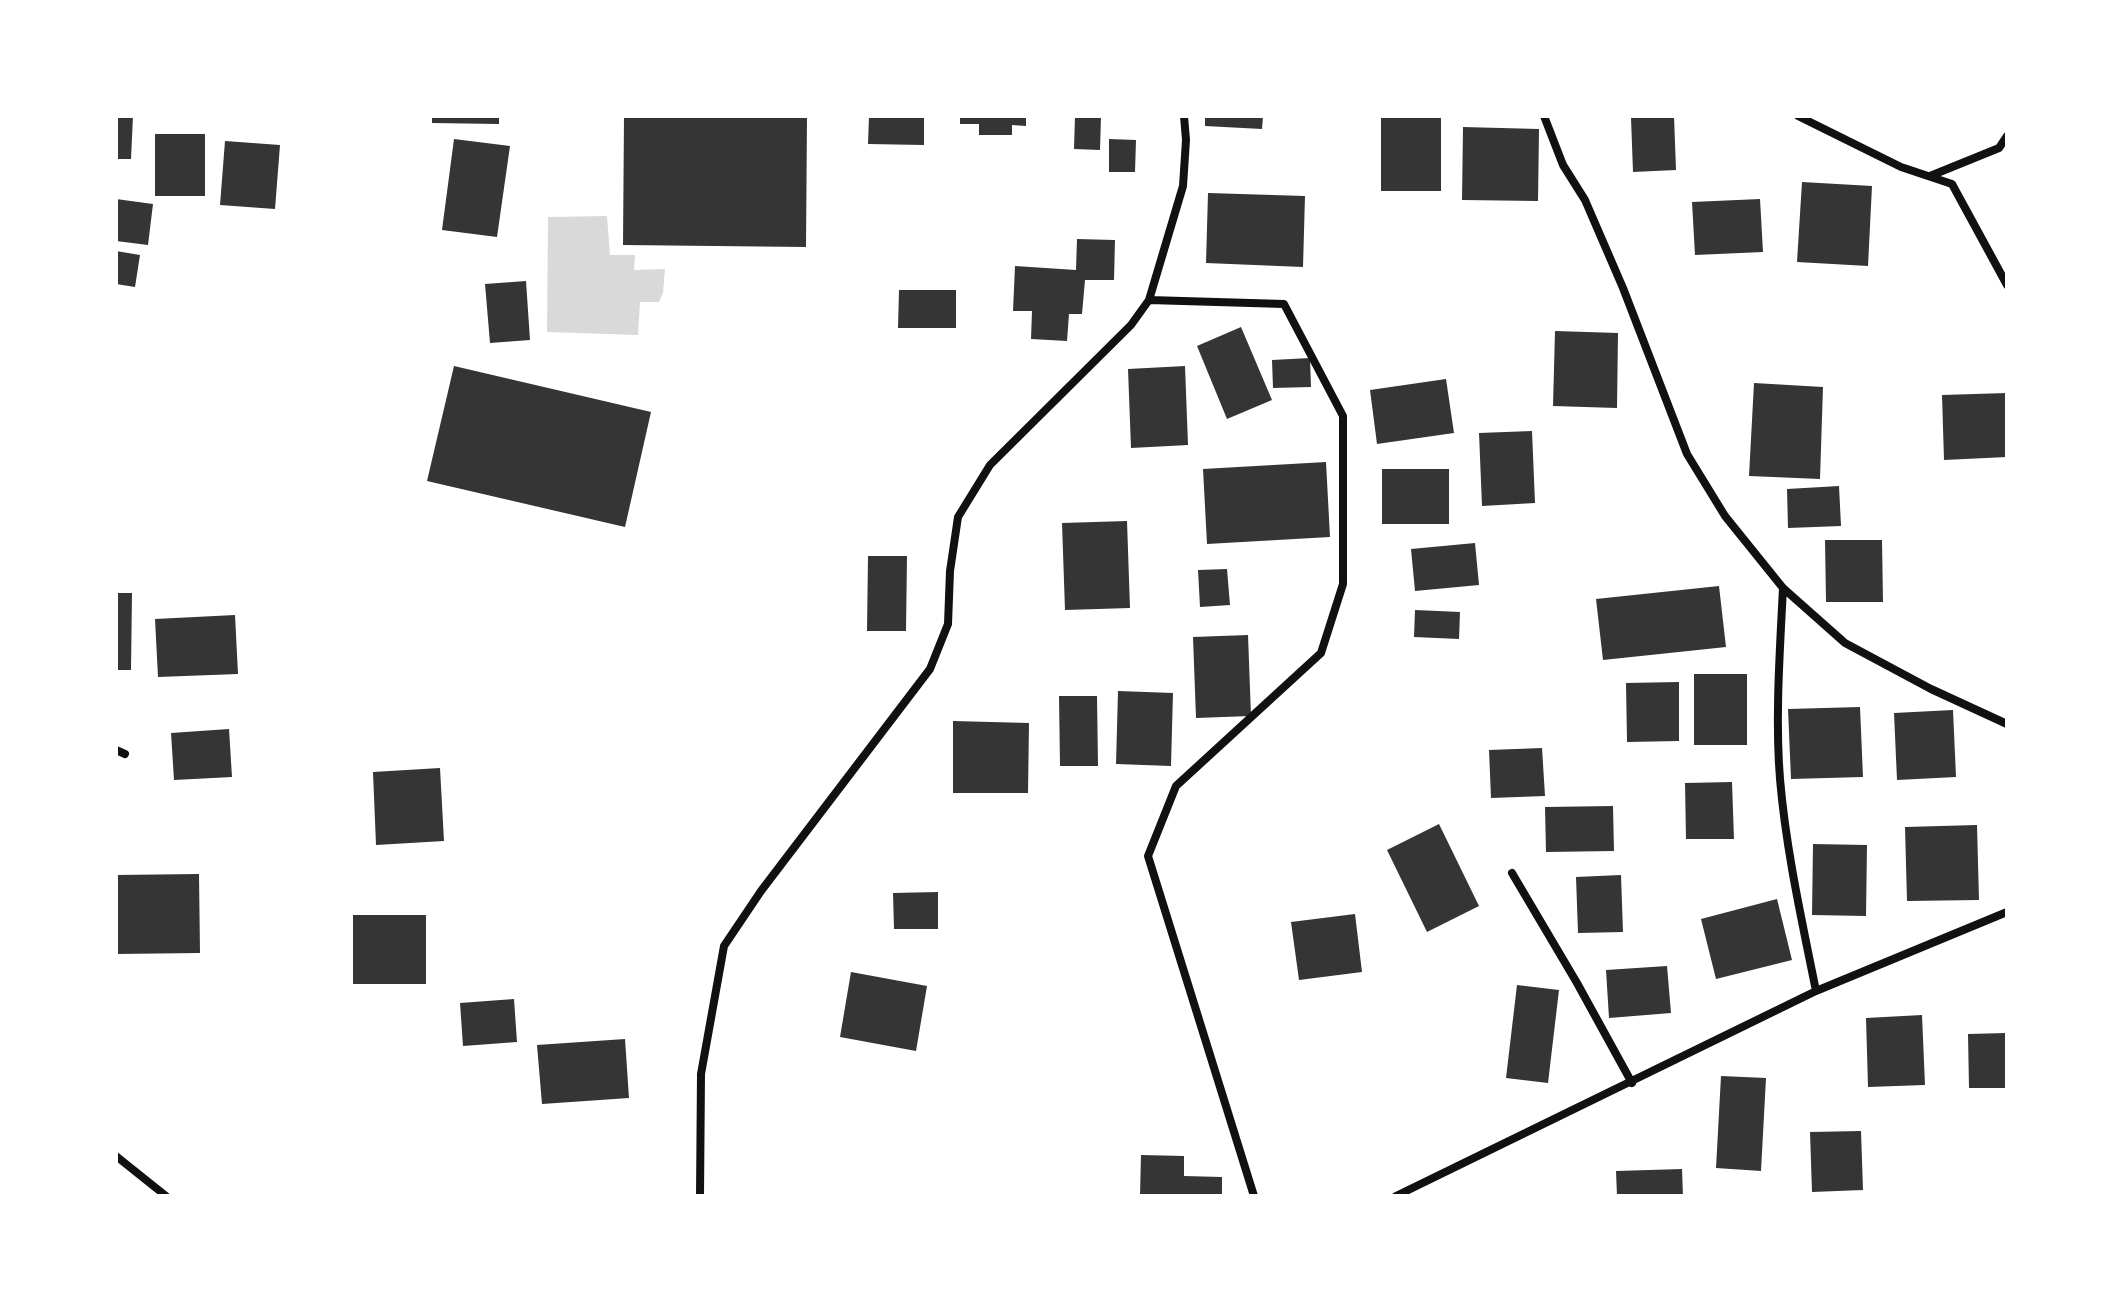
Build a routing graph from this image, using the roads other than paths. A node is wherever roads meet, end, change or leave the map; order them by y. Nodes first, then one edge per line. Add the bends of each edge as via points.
1 (1184, 116) edge
2 (1544, 116) edge
3 (1798, 116) edge
4 (2007, 136) edge
5 (2003, 146) edge
6 (1929, 177) junction
7 (2007, 285) edge
8 (1149, 300) junction
9 (1783, 588) junction
10 (2007, 724) edge
11 (1512, 873) dead end
12 (2007, 912) edge
13 (1816, 991) junction
14 (1632, 1083) junction
15 (116, 1156) edge
16 (166, 1196) edge
17 (700, 1196) edge
18 (1254, 1196) edge
19 (1396, 1196) edge

1 - 8 street via 1183,186
2 - 9 street via 1623,288 1687,454 1725,516
3 - 6 street
4 - 5 street
5 - 6 street
6 - 7 street via 1952,184
8 - 17 street via 1131,325 990,465 958,517 948,624 930,669 724,946 701,1074
8 - 18 street via 1284,304 1343,416 1343,584 1321,653 1176,786 1148,856
9 - 10 street via 1845,643
9 - 13 street via 1780,778
11 - 14 street
12 - 13 street
13 - 14 street
14 - 19 street
15 - 16 street

